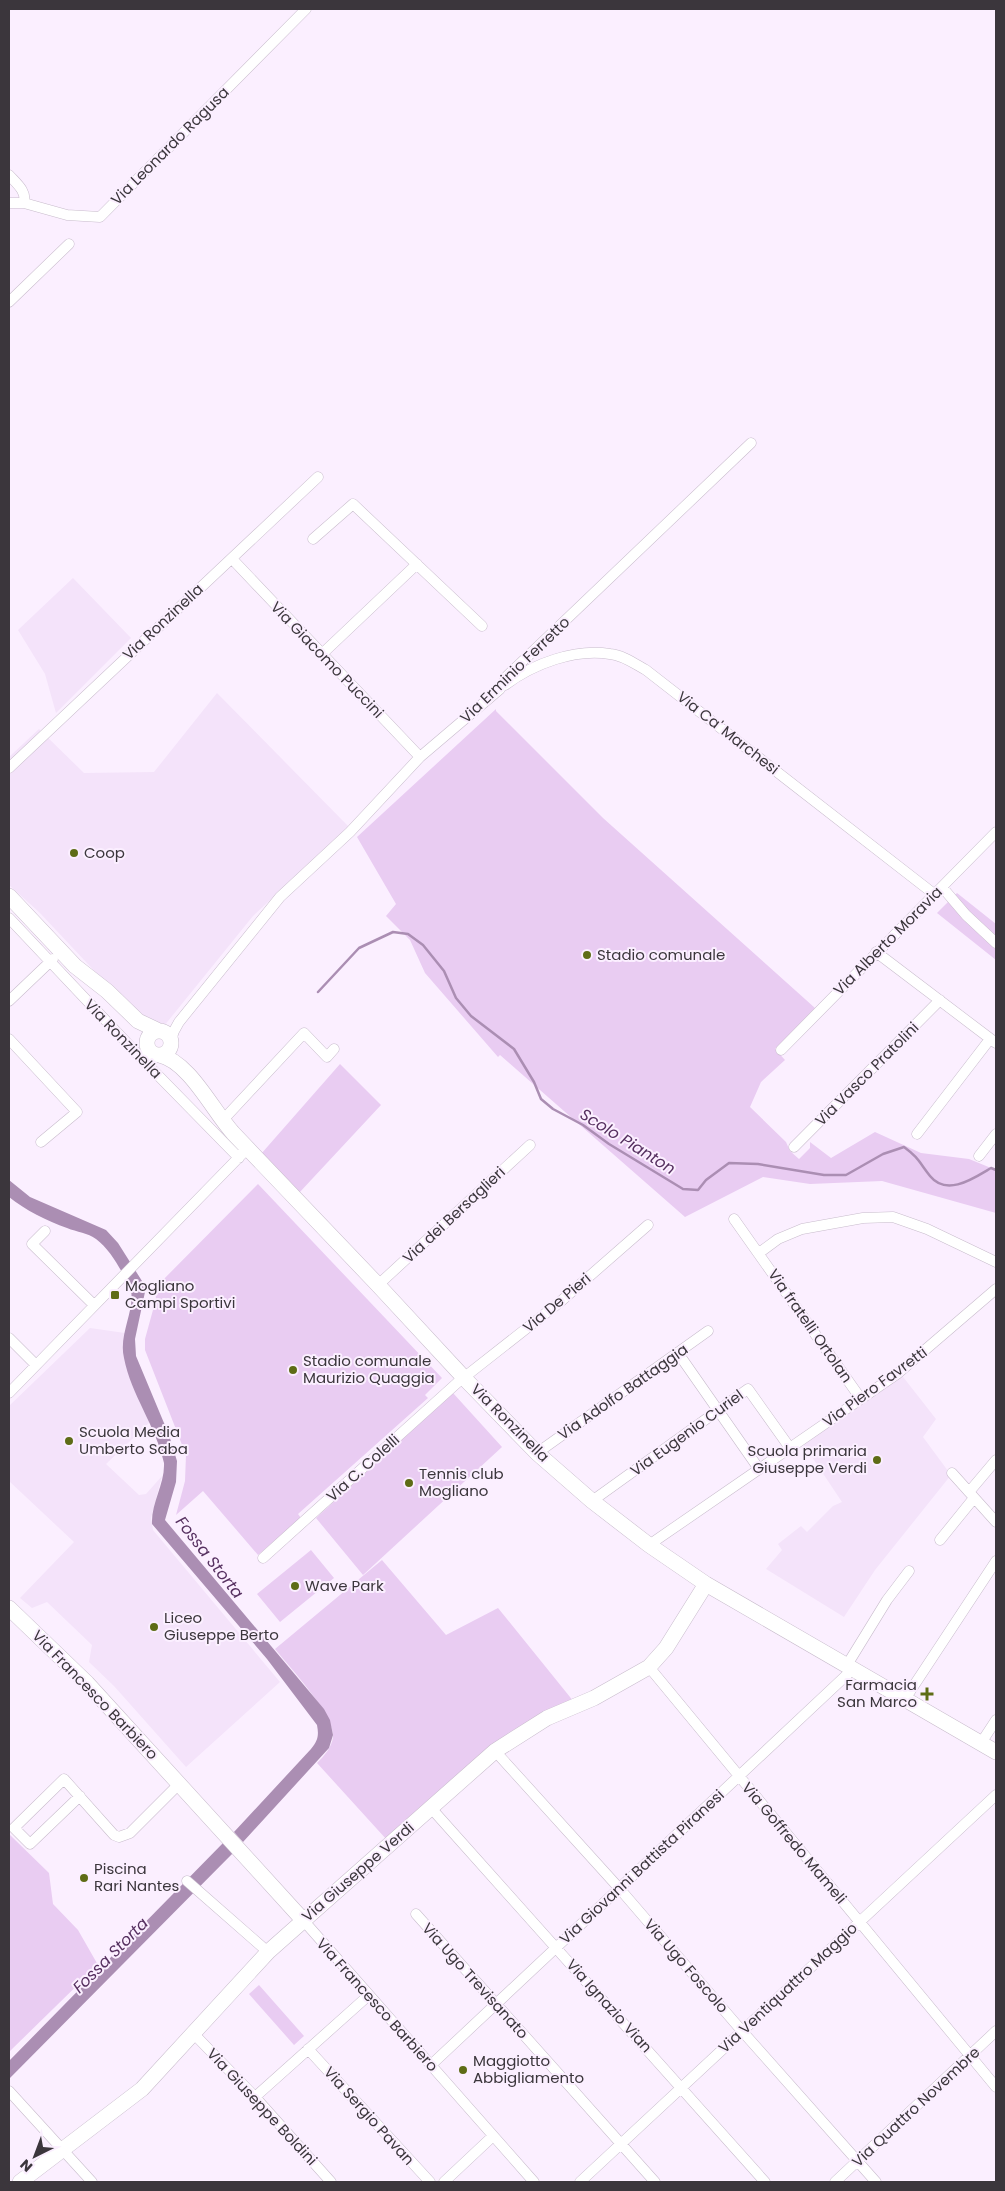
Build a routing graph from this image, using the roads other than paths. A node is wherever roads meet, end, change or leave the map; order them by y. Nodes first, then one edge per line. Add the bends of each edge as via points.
1 (306, 9) edge
2 (9, 175) edge
3 (24, 203) junction
4 (9, 204) edge
5 (69, 244) dead end
6 (9, 302) edge
7 (751, 443) dead end
8 (318, 477) dead end
9 (313, 539) dead end
10 (235, 562) dead end
11 (416, 564) junction
12 (482, 626) dead end
13 (322, 654) junction
14 (500, 688) junction
15 (420, 757) junction
16 (9, 768) edge
17 (994, 838) edge
18 (938, 890) junction
19 (9, 896) edge
20 (9, 918) edge
21 (996, 943) edge
22 (876, 952) junction
23 (56, 957) junction
24 (940, 1000) junction
25 (9, 1001) edge
26 (132, 1015) junction
27 (9, 1039) edge
28 (164, 1041) junction
29 (993, 1041) edge
30 (334, 1049) dead end
31 (781, 1050) dead end
32 (222, 1121) junction
33 (917, 1134) dead end
34 (996, 1134) edge
35 (41, 1142) dead end
36 (530, 1145) dead end
37 (794, 1147) dead end
38 (243, 1153) junction
39 (980, 1156) dead end
40 (734, 1219) dead end
41 (648, 1225) dead end
42 (45, 1231) dead end
43 (759, 1253) junction
44 (996, 1262) edge
45 (378, 1285) junction
46 (996, 1289) edge
47 (94, 1305) junction
48 (708, 1331) dead end
49 (9, 1338) edge
50 (678, 1354) junction
51 (36, 1365) junction
52 (464, 1377) junction
53 (9, 1393) edge
54 (861, 1399) junction
55 (718, 1411) junction
56 (790, 1448) junction
57 (537, 1452) junction
58 (996, 1460) edge
59 (759, 1469) junction
60 (952, 1473) dead end
61 (972, 1495) junction
62 (592, 1501) junction
63 (996, 1522) edge
64 (940, 1540) dead end
65 (649, 1545) junction
66 (263, 1558) dead end
67 (996, 1561) edge
68 (909, 1571) dead end
69 (706, 1584) junction
70 (9, 1608) edge
71 (650, 1667) junction
72 (850, 1667) junction
73 (905, 1699) junction
74 (996, 1720) edge
75 (980, 1743) junction
76 (495, 1751) junction
77 (996, 1752) edge
78 (739, 1776) junction
79 (179, 1784) junction
80 (996, 1795) edge
81 (80, 1796) junction
82 (431, 1808) junction
83 (188, 1882) dead end
84 (619, 1888) junction
85 (416, 1914) dead end
86 (303, 1920) junction
87 (859, 1922) junction
88 (556, 1947) junction
89 (268, 1952) junction
90 (369, 1995) junction
91 (496, 2005) junction
92 (742, 2031) junction
93 (996, 2031) edge
94 (192, 2032) junction
95 (308, 2049) junction
96 (970, 2055) junction
97 (431, 2065) junction
98 (682, 2087) junction
99 (996, 2087) edge
100 (9, 2091) edge
101 (255, 2097) junction
102 (493, 2136) junction
103 (621, 2145) junction
104 (62, 2151) junction
105 (858, 2162) junction
106 (20, 2182) edge
107 (92, 2182) edge
108 (331, 2182) edge
109 (430, 2182) edge
110 (444, 2182) edge
111 (534, 2182) edge
112 (580, 2182) edge
113 (655, 2182) edge
114 (765, 2182) edge
115 (835, 2182) edge
116 (876, 2182) edge

1 - 3 street, Via Leonardo Ragusa via 100,217 66,215
2 - 3 street via 24,192
3 - 4 street, Via Leonardo Ragusa
5 - 6 street
7 - 14 street, Via Erminio Ferretto via 507,676
8 - 16 street, Via Ronzinella
9 - 11 street via 353,504
10 - 13 street, Via Giacomo Puccini
11 - 12 street
11 - 13 street
13 - 15 street, Via Giacomo Puccini
14 - 15 street, Via Erminio Ferretto
14 - 18 street, Via Ca' Marchesi via 539,664 584,653 612,654 627,660 646,670
15 - 28 street, Via Erminio Ferretto via 345,837 280,897
17 - 18 street, Via Alberto Moravia
18 - 21 street, Via Ca' Marchesi
18 - 22 street, Via Alberto Moravia
19 - 23 street, Via Ronzinella
20 - 23 street, Via Ronzinella
22 - 24 street
22 - 31 street, Via Alberto Moravia
23 - 25 street
23 - 26 street, Via Ronzinella
23 - 38 street, Via Ronzinella
24 - 29 street
24 - 37 street, Via Vasco Pratolini
26 - 28 street, Via Ronzinella
26 - 28 street, Via Ronzinella via 142,1029 150,1052
27 - 35 street via 77,1112
28 - 32 street, Via Ronzinella
29 - 33 street
30 - 32 street via 327,1057 304,1033
32 - 38 street, Via Ronzinella
34 - 39 street
36 - 45 street, Via dei Bersaglieri
38 - 45 street, Via Ronzinella
38 - 47 street
40 - 43 street, Via fratelli Ortolan
41 - 52 street, Via De Pieri via 560,1302
42 - 47 street via 32,1244
43 - 44 street, Via fratelli Ortolan via 778,1238 802,1229 863,1218 893,1217 927,1229
43 - 54 street, Via fratelli Ortolan
45 - 52 street, Via Ronzinella
46 - 54 street, Via Piero Favretti via 897,1374
47 - 51 street
48 - 50 street, Via Adolfo Battaggia
49 - 51 street
50 - 55 street
50 - 57 street, Via Adolfo Battaggia
51 - 53 street
52 - 57 street, Via Ronzinella
52 - 66 street, Via C. Colelli
54 - 56 street, Via Piero Favretti
55 - 56 street, Via Eugenio Curiel via 748,1389
55 - 59 street
55 - 62 street, Via Eugenio Curiel
56 - 59 street, Via Piero Favretti
57 - 62 street, Via Ronzinella
58 - 61 street
59 - 65 street, Via Piero Favretti
60 - 61 street
61 - 63 street
61 - 64 street
62 - 65 street, Via Ronzinella
65 - 69 street, Via Ronzinella
67 - 73 street
68 - 72 street via 888,1600
69 - 71 street, Via Giuseppe Verdi via 666,1648
69 - 72 street, Via Ronzinella
70 - 79 street, Via Francesco Barbiero via 87,1683
71 - 76 street, Via Giuseppe Verdi via 594,1698 547,1718
71 - 78 street, Via Goffredo Mameli
72 - 73 street, Via Ronzinella
72 - 78 street, Via Giovanni Battista Piranesi
73 - 75 street, Via Ronzinella
74 - 75 street
75 - 77 street, Via Ronzinella
76 - 82 street, Via Giuseppe Verdi
76 - 84 street, Via Ugo Foscolo
78 - 84 street, Via Giovanni Battista Piranesi
78 - 87 street, Via Goffredo Mameli
79 - 81 street via 130,1833 119,1837
79 - 86 street, Via Francesco Barbiero
80 - 87 street, Via Ventiquattro Maggio
81 - 81 street via 64,1778 14,1828 30,1844
82 - 86 street, Via Giuseppe Verdi
82 - 88 street, Via Ignazio Vian
83 - 89 street
84 - 88 street, Via Giovanni Battista Piranesi
84 - 92 street, Via Ugo Foscolo
85 - 91 street, Via Ugo Trevisanato
86 - 89 street, Via Giuseppe Verdi
86 - 90 street, Via Francesco Barbiero
87 - 92 street, Via Ventiquattro Maggio
87 - 96 street, Via Goffredo Mameli
88 - 91 street, Via Giovanni Battista Piranesi
88 - 98 street, Via Ignazio Vian
89 - 94 street, Via Giuseppe Verdi
90 - 95 street
90 - 97 street, Via Francesco Barbiero
91 - 97 street, Via Giovanni Battista Piranesi
91 - 103 street, Via Ugo Trevisanato
92 - 98 street, Via Ventiquattro Maggio
92 - 105 street, Via Ugo Foscolo
93 - 96 street, Via Quattro Novembre
94 - 101 street, Via Giuseppe Boldini
94 - 104 street, Via Giuseppe Verdi via 142,2090
95 - 101 street
95 - 109 street, Via Sergio Pavan
96 - 99 street, Via Goffredo Mameli
96 - 105 street, Via Quattro Novembre
97 - 102 street, Via Francesco Barbiero
98 - 103 street, Via Ventiquattro Maggio
98 - 114 street, Via Ignazio Vian
100 - 104 street
101 - 108 street, Via Giuseppe Boldini
102 - 110 street
102 - 111 street, Via Francesco Barbiero
103 - 112 street, Via Ventiquattro Maggio
103 - 113 street, Via Ugo Trevisanato
104 - 106 street, Via Giuseppe Verdi
104 - 107 street
105 - 115 street, Via Quattro Novembre
105 - 116 street, Via Ugo Foscolo

